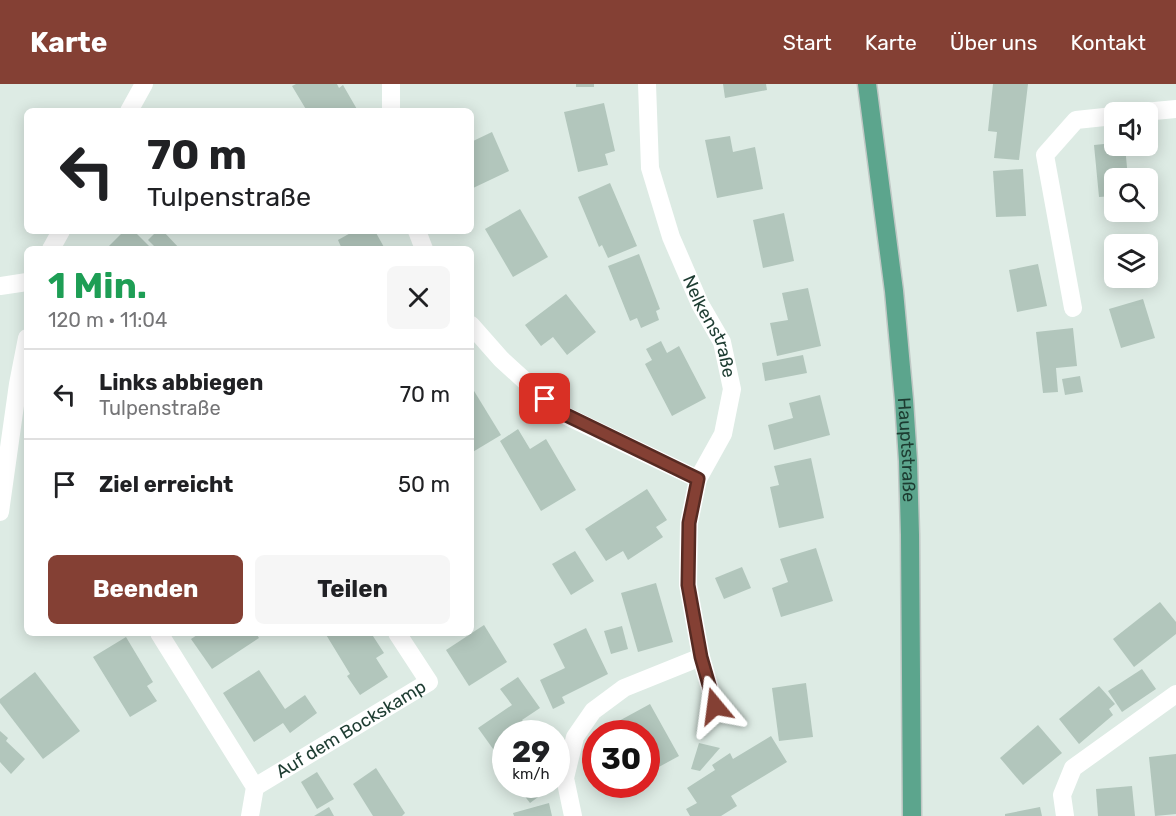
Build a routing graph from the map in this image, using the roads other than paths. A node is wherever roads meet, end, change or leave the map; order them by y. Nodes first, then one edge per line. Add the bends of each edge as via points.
1 (144, 84) edge
2 (391, 84) edge
3 (647, 84) edge
4 (867, 84) edge
5 (131, 108) edge
6 (391, 108) edge
7 (1176, 109) edge
8 (1158, 111) edge
9 (1104, 117) edge
10 (24, 282) edge
11 (0, 286) edge
12 (1073, 308) dead end
13 (474, 328) edge
14 (24, 353) edge
15 (698, 479) junction
16 (0, 512) edge
17 (161, 636) edge
18 (400, 636) edge
19 (701, 657) junction
20 (1176, 694) edge
21 (715, 706) dead end
22 (255, 788) junction
23 (250, 816) edge
24 (573, 816) edge
25 (912, 816) edge
26 (1065, 816) edge

1 - 5 street
2 - 6 street
3 - 15 street, Nelkenstraße via 650,168 671,237 700,304 722,342 732,389 723,434
4 - 25 main road, Hauptstraße via 894,291 907,441
7 - 8 street
9 - 12 street via 1076,120 1046,156
10 - 11 street
13 - 15 street via 501,359 560,412
14 - 16 street
15 - 19 street, Nelkenstraße via 689,523 688,585
17 - 22 street, Auf dem Bockskamp
18 - 22 street, Auf dem Bockskamp via 429,682
19 - 21 street, Nelkenstraße
19 - 24 street via 624,688 593,711 576,737 565,778
20 - 26 street via 1073,768 1062,795
22 - 23 street, Auf dem Bockskamp

